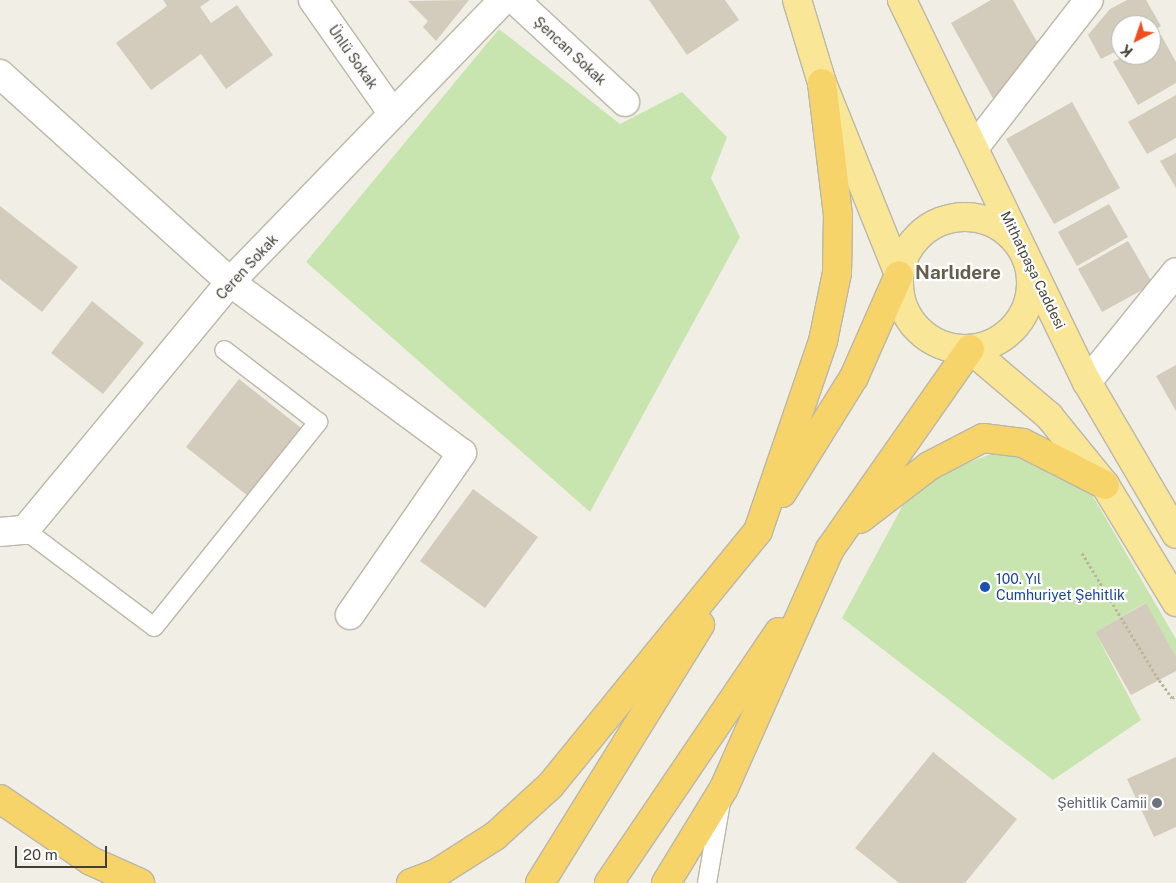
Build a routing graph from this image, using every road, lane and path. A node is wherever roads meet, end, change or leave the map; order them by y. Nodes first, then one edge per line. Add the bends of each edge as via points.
1 (313, 0) edge
2 (503, 0) edge
3 (515, 0) edge
4 (797, 0) edge
5 (902, 0) edge
6 (1089, 0) edge
7 (0, 74) edge
8 (822, 83) junction
9 (625, 102) dead end
10 (393, 114) junction
11 (974, 148) junction
12 (1024, 252) junction
13 (1176, 272) edge
14 (899, 274) junction
15 (230, 282) junction
16 (970, 349) junction
17 (224, 350) dead end
18 (1087, 382) junction
19 (1105, 485) junction
20 (13, 531) edge
21 (758, 531) junction
22 (1176, 534) edge
23 (830, 549) junction
24 (1082, 553) dead end
25 (818, 573) junction
26 (1176, 602) edge
27 (350, 615) dead end
28 (1176, 696) edge
29 (724, 788) junction
30 (0, 799) edge
31 (140, 883) edge
32 (411, 883) edge
33 (540, 883) edge
34 (609, 883) edge
35 (666, 883) edge
36 (707, 883) edge

1 - 10 street, Ünlü Sokak
2 - 10 street, Ceren Sokak
3 - 9 street, Şencan Sokak
4 - 8 main road
5 - 11 main road, Mithatpaşa Caddesi
6 - 11 street
7 - 15 street
8 - 14 main road
8 - 21 highway via 838,215 837,273 823,341
10 - 15 street, Ceren Sokak
11 - 12 main road, Mithatpaşa Caddesi
12 - 14 main road via 994,223 974,217 953,218 933,224 916,237
12 - 16 main road via 1031,273 1030,295 1023,315 998,340
12 - 18 main road, Mithatpaşa Caddesi
13 - 18 street
14 - 16 main road via 899,294 917,329 932,341
14 - 21 highway via 854,377
15 - 20 street, Ceren Sokak
15 - 27 street via 462,453
16 - 19 main road via 1048,416
16 - 23 highway via 925,407
17 - 20 lane via 318,422 154,627
18 - 22 main road, Mithatpaşa Caddesi
19 - 23 highway via 1023,443 983,438 929,466 869,510
19 - 26 main road
21 - 32 highway via 550,786 495,836 437,873
21 - 33 highway
23 - 25 highway
24 - 28 path via 1159,680 1172,698
25 - 29 highway
25 - 34 highway
29 - 35 highway
29 - 36 lane
30 - 31 highway via 91,861

